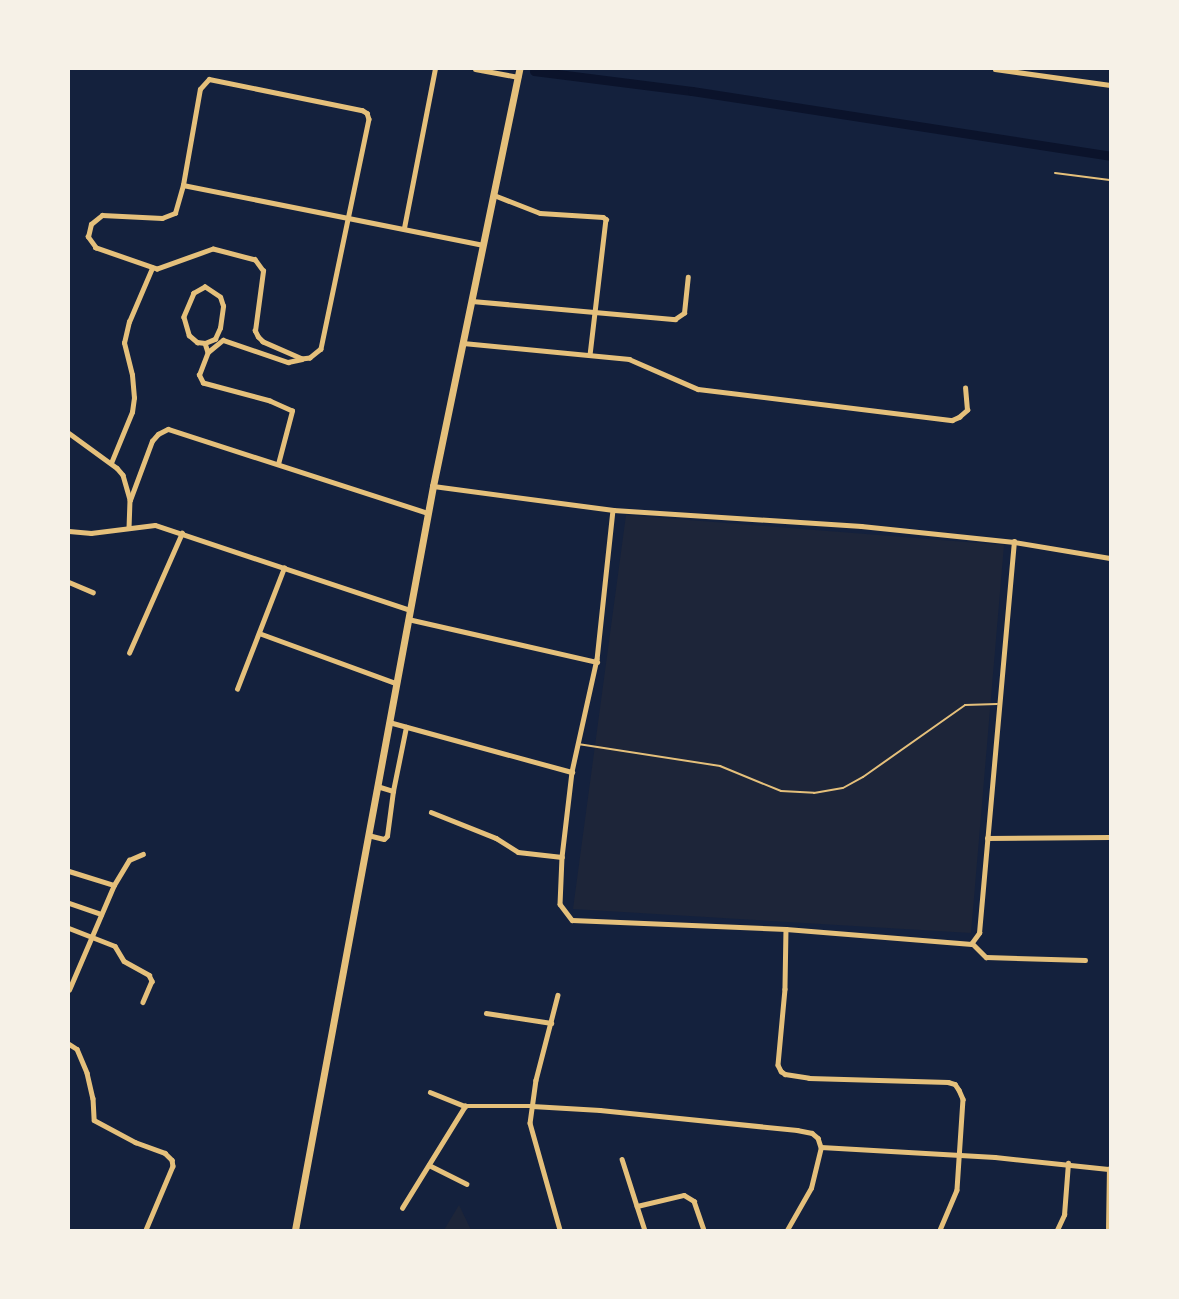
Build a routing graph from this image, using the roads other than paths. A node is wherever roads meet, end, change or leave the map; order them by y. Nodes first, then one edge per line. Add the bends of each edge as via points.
1 (435, 69) edge
2 (475, 69) edge
3 (995, 69) edge
4 (519, 73) edge
5 (1110, 85) edge
6 (1055, 173) dead end
7 (1110, 180) edge
8 (183, 185) junction
9 (494, 195) junction
10 (348, 218) junction
11 (404, 228) junction
12 (483, 245) junction
13 (152, 268) junction
14 (688, 277) dead end
15 (472, 301) junction
16 (594, 312) junction
17 (205, 343) junction
18 (463, 343) junction
19 (208, 352) junction
20 (590, 355) junction
21 (302, 359) junction
22 (965, 388) dead end
23 (69, 433) edge
24 (111, 463) junction
25 (278, 464) junction
26 (433, 486) junction
27 (129, 500) junction
28 (614, 510) junction
29 (428, 513) junction
30 (129, 528) junction
31 (69, 532) edge
32 (182, 533) junction
33 (1014, 542) junction
34 (1110, 558) edge
35 (284, 568) junction
36 (69, 582) edge
37 (93, 592) dead end
38 (410, 610) junction
39 (408, 619) junction
40 (259, 633) junction
41 (129, 653) dead end
42 (597, 662) junction
43 (396, 683) junction
44 (237, 689) dead end
45 (998, 704) junction
46 (389, 722) junction
47 (406, 727) junction
48 (578, 744) junction
49 (572, 772) junction
50 (377, 786) junction
51 (393, 791) junction
52 (431, 812) dead end
53 (368, 835) junction
54 (1110, 837) edge
55 (987, 838) junction
56 (144, 854) dead end
57 (562, 858) junction
58 (69, 871) edge
59 (114, 885) junction
60 (69, 903) edge
61 (101, 914) junction
62 (69, 928) edge
63 (786, 929) junction
64 (91, 936) junction
65 (972, 943) junction
66 (1085, 960) dead end
67 (69, 990) edge
68 (558, 995) dead end
69 (143, 1002) dead end
70 (486, 1014) dead end
71 (551, 1023) junction
72 (69, 1044) edge
73 (430, 1092) dead end
74 (465, 1106) junction
75 (532, 1106) junction
76 (820, 1147) junction
77 (961, 1155) junction
78 (622, 1159) dead end
79 (1068, 1163) junction
80 (429, 1166) junction
81 (1110, 1169) edge
82 (467, 1184) dead end
83 (637, 1206) junction
84 (402, 1208) dead end
85 (146, 1230) edge
86 (295, 1230) edge
87 (560, 1230) edge
88 (645, 1230) edge
89 (704, 1230) edge
90 (787, 1230) edge
91 (940, 1230) edge
92 (1057, 1230) edge
93 (1108, 1230) edge

1 - 11 street
2 - 4 street
3 - 5 street
4 - 9 main road
6 - 7 lane
8 - 10 street
8 - 10 street via 200,89 209,79 368,114
8 - 13 street via 177,207 168,217 102,215 88,230 96,248
9 - 12 main road
9 - 16 street via 540,213 606,219
10 - 11 street
10 - 21 street via 321,349
11 - 12 street
12 - 15 main road
13 - 21 street via 162,269 213,249 255,260 263,271 255,331 263,342
13 - 24 street via 124,343 134,398
14 - 16 street via 682,316 675,319
15 - 16 street
15 - 18 main road
16 - 20 street
17 - 17 street via 189,335 184,317 194,293 205,287 219,297 223,306 215,339
17 - 19 street
18 - 20 street
18 - 26 main road
19 - 21 street via 223,340 288,362
19 - 25 street via 199,375 203,382 292,411
20 - 22 street via 636,360 698,389 952,420 966,410
23 - 24 street
24 - 27 street via 123,475
25 - 27 street via 168,429 152,441
25 - 29 street
26 - 28 street
26 - 29 main road
27 - 30 street
28 - 33 street via 861,526
28 - 42 street
29 - 38 main road
30 - 31 street
30 - 32 street via 155,525
32 - 35 street
32 - 41 street
33 - 34 street
33 - 45 street
35 - 38 street
35 - 40 street
36 - 37 street
38 - 39 main road
39 - 42 street
39 - 43 main road
40 - 43 street
40 - 44 street
42 - 48 street
43 - 46 main road
45 - 48 lane via 965,705 863,777 843,788 814,793 781,791 720,766
45 - 55 street
46 - 47 street
46 - 50 main road
47 - 49 street
47 - 51 street
48 - 49 street
49 - 57 street
50 - 51 street
50 - 53 main road
51 - 53 street via 387,836 384,839
52 - 57 street via 496,838 518,852
53 - 86 main road
54 - 55 street
55 - 65 street via 979,933
56 - 59 street via 129,860
57 - 63 street via 560,904 572,920
58 - 59 street
59 - 61 street
60 - 61 street
61 - 64 street
62 - 64 street
63 - 65 street
63 - 77 street via 778,1065 781,1071 809,1078 955,1084 963,1099
64 - 67 street
64 - 69 street via 115,946 124,961 152,978
65 - 66 street via 986,957
68 - 71 street
70 - 71 street
71 - 75 street
72 - 85 street via 77,1049 87,1073 94,1120 165,1153 172,1160 173,1166
73 - 74 street
74 - 75 street
74 - 80 street
75 - 76 street via 796,1130 812,1133
75 - 87 street via 534,1141
76 - 77 street
76 - 90 street via 807,1197
77 - 79 street
77 - 91 street via 955,1199
78 - 83 street
79 - 81 street
79 - 92 street via 1064,1215
80 - 82 street
80 - 84 street
81 - 93 street
83 - 88 street
83 - 89 street via 684,1195 694,1201

